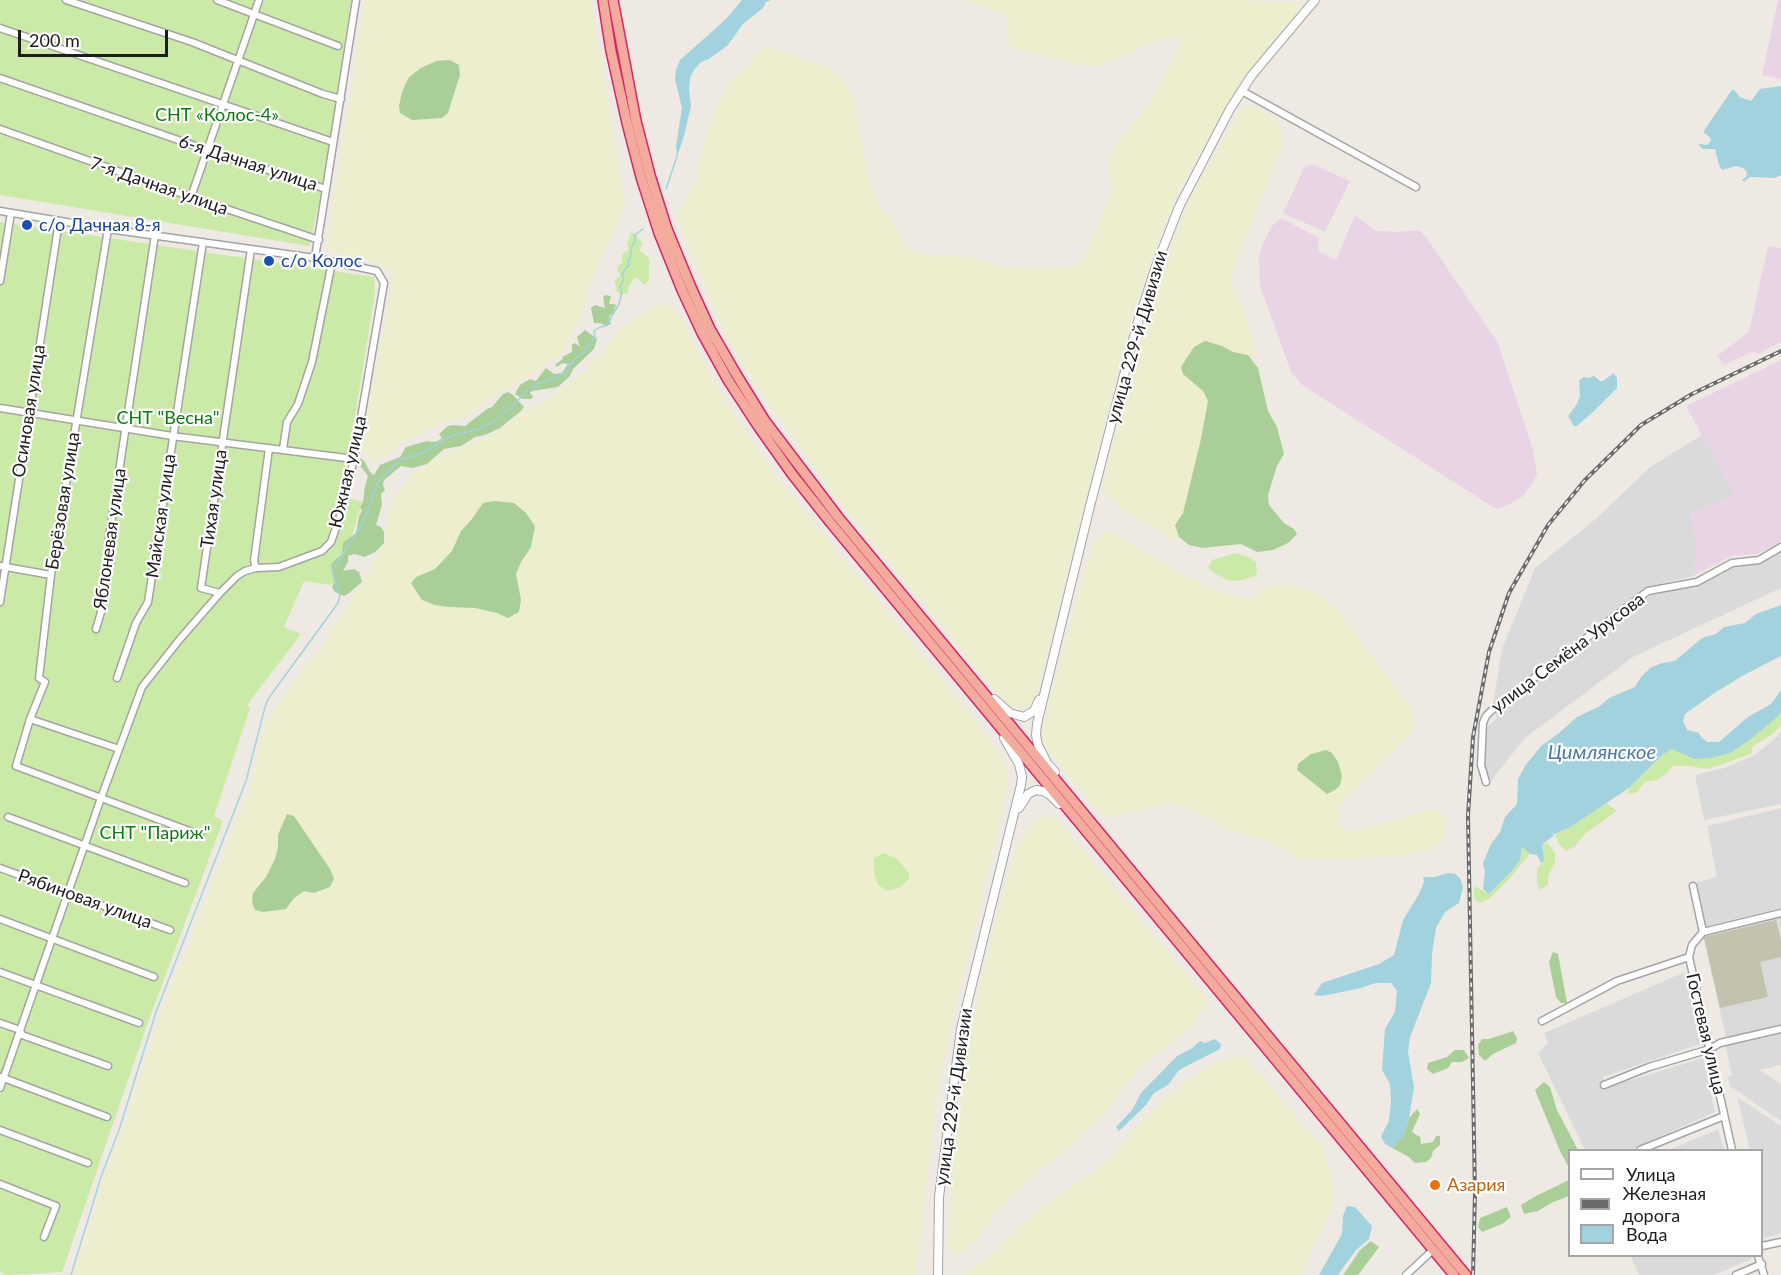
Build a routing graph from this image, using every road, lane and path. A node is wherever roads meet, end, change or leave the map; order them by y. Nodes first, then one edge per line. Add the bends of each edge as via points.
1 (66, 0) edge
2 (217, 0) edge
3 (259, 0) edge
4 (356, 0) edge
5 (603, 0) edge
6 (613, 0) edge
7 (1315, 0) edge
8 (1306, 1) edge
9 (255, 15) junction
10 (1299, 19) junction
11 (0, 28) edge
12 (338, 46) dead end
13 (239, 62) junction
14 (0, 78) edge
15 (1242, 91) junction
16 (341, 99) junction
17 (224, 105) junction
18 (0, 129) edge
19 (333, 142) junction
20 (207, 150) junction
21 (1416, 187) dead end
22 (326, 189) junction
23 (191, 197) junction
24 (0, 212) edge
25 (11, 213) junction
26 (59, 221) junction
27 (108, 229) junction
28 (154, 236) junction
29 (319, 240) junction
30 (203, 242) junction
31 (251, 249) junction
32 (315, 258) junction
33 (332, 262) junction
34 (0, 280) edge
35 (0, 408) edge
36 (29, 413) junction
37 (76, 420) junction
38 (125, 428) junction
39 (172, 436) junction
40 (222, 443) junction
41 (269, 448) junction
42 (283, 449) junction
43 (354, 459) junction
44 (1781, 547) edge
45 (874, 560) junction
46 (3, 566) edge
47 (256, 568) junction
48 (51, 575) junction
49 (220, 593) junction
50 (0, 602) edge
51 (96, 629) dead end
52 (951, 668) junction
53 (117, 678) dead end
54 (1047, 685) junction
55 (30, 719) junction
56 (119, 749) junction
57 (1486, 782) dead end
58 (101, 798) junction
59 (8, 817) dead end
60 (1014, 817) junction
61 (200, 835) dead end
62 (85, 845) junction
63 (1123, 860) junction
64 (0, 868) edge
65 (185, 883) dead end
66 (1693, 885) dead end
67 (68, 893) junction
68 (1781, 913) edge
69 (0, 919) edge
70 (170, 930) dead end
71 (1703, 932) junction
72 (1173, 936) junction
73 (52, 938) junction
74 (1689, 957) junction
75 (0, 972) edge
76 (154, 977) dead end
77 (36, 985) junction
78 (1542, 1021) dead end
79 (0, 1023) edge
80 (139, 1023) dead end
81 (1781, 1029) edge
82 (20, 1030) junction
83 (1710, 1049) junction
84 (108, 1066) dead end
85 (2, 1078) edge
86 (1604, 1085) dead end
87 (0, 1088) edge
88 (1724, 1116) junction
89 (107, 1117) dead end
90 (0, 1130) edge
91 (1642, 1149) edge
92 (1732, 1149) edge
93 (88, 1163) dead end
94 (0, 1184) edge
95 (44, 1237) dead end
96 (1781, 1242) edge
97 (1763, 1246) edge
98 (1433, 1250) junction
99 (1759, 1257) edge
100 (1762, 1263) junction
101 (938, 1275) edge
102 (1406, 1275) edge
103 (1454, 1275) edge
104 (1466, 1275) edge
105 (1736, 1275) edge
106 (1764, 1275) edge

1 - 13 street
2 - 9 street
3 - 9 street
4 - 16 street
5 - 52 highway via 618,88 641,177 670,263 702,333 743,404 792,474
6 - 45 highway via 630,95 650,175 699,307 765,421
7 - 10 street, улица 229-й Дивизии
8 - 10 street
9 - 12 street
9 - 13 street
10 - 15 street, улица 229-й Дивизии
11 - 17 street
13 - 16 street
13 - 17 street
14 - 20 street, 6-я Дачная улица
15 - 21 street
15 - 54 street, улица 229-й Дивизии via 1179,207 1156,266 1101,461
16 - 19 street
17 - 19 street
17 - 20 street
18 - 23 street, 7-я Дачная улица
19 - 22 street
20 - 22 street, 6-я Дачная улица
20 - 23 street
22 - 29 street
23 - 29 street, 7-я Дачная улица
24 - 25 street
25 - 26 street
25 - 34 street
26 - 27 street
26 - 36 street, Осиновая улица
27 - 28 street
27 - 37 street, Берёзовая улица
28 - 30 street
28 - 38 street, Яблоневая улица
29 - 32 street
30 - 31 street
30 - 39 street, Майская улица
31 - 32 street
31 - 40 street, Тихая улица
32 - 33 street
33 - 42 street via 312,362 298,404 287,422
33 - 43 street, Южная улица via 377,272 384,283
35 - 36 street
36 - 37 street
36 - 46 street, Осиновая улица
37 - 38 street
37 - 48 street, Берёзовая улица
38 - 39 street
38 - 51 street, Яблоневая улица via 109,537 110,564
39 - 40 street
39 - 53 street, Майская улица via 148,602 136,623
40 - 41 street
40 - 49 street, Тихая улица via 201,588
41 - 42 street
41 - 47 street
42 - 43 street
43 - 47 street, Южная улица via 331,542 322,551 279,567
44 - 57 street, улица Семёна Урусова via 1759,560 1732,563 1697,582 1648,591 1492,710 1483,723 1481,765
45 - 54 street via 1004,709 1017,717 1028,716
45 - 63 highway
46 - 48 street
46 - 50 street, Осиновая улица
47 - 49 street, Южная улица via 237,576
48 - 55 street, Берёзовая улица via 39,678 45,682
49 - 56 street, Южная улица via 142,687
52 - 60 street, улица 229-й Дивизии via 1017,757 1022,777
52 - 72 highway
54 - 63 street via 1037,724 1038,745
55 - 56 street
55 - 58 street, Берёзовая улица via 16,766
56 - 58 street, Южная улица
58 - 61 street
58 - 62 street, Южная улица
59 - 62 street
60 - 72 street via 1031,792 1039,790 1050,795
60 - 101 street, улица 229-й Дивизии via 961,1029 939,1197
62 - 65 street
62 - 67 street, Южная улица
63 - 104 highway
64 - 67 street, Рябиновая улица
66 - 71 street
67 - 70 street, Рябиновая улица
67 - 73 street, Южная улица
68 - 71 street
69 - 73 street
71 - 74 street, Гостевая улица via 1692,945
72 - 98 highway
73 - 76 street
73 - 77 street, Южная улица
74 - 78 street via 1617,981
74 - 83 street, Гостевая улица
75 - 77 street
77 - 80 street
77 - 82 street, Южная улица
79 - 82 street
81 - 83 street via 1720,1043
82 - 84 street via 22,1035
82 - 85 street, Южная улица
83 - 86 street
83 - 88 street, Гостевая улица
85 - 87 street, Южная улица
85 - 89 street
88 - 91 street
88 - 92 street, Гостевая улица
90 - 93 street
94 - 95 street via 57,1206
96 - 97 street
98 - 102 street
98 - 103 highway
99 - 100 street
100 - 105 street
100 - 106 street

